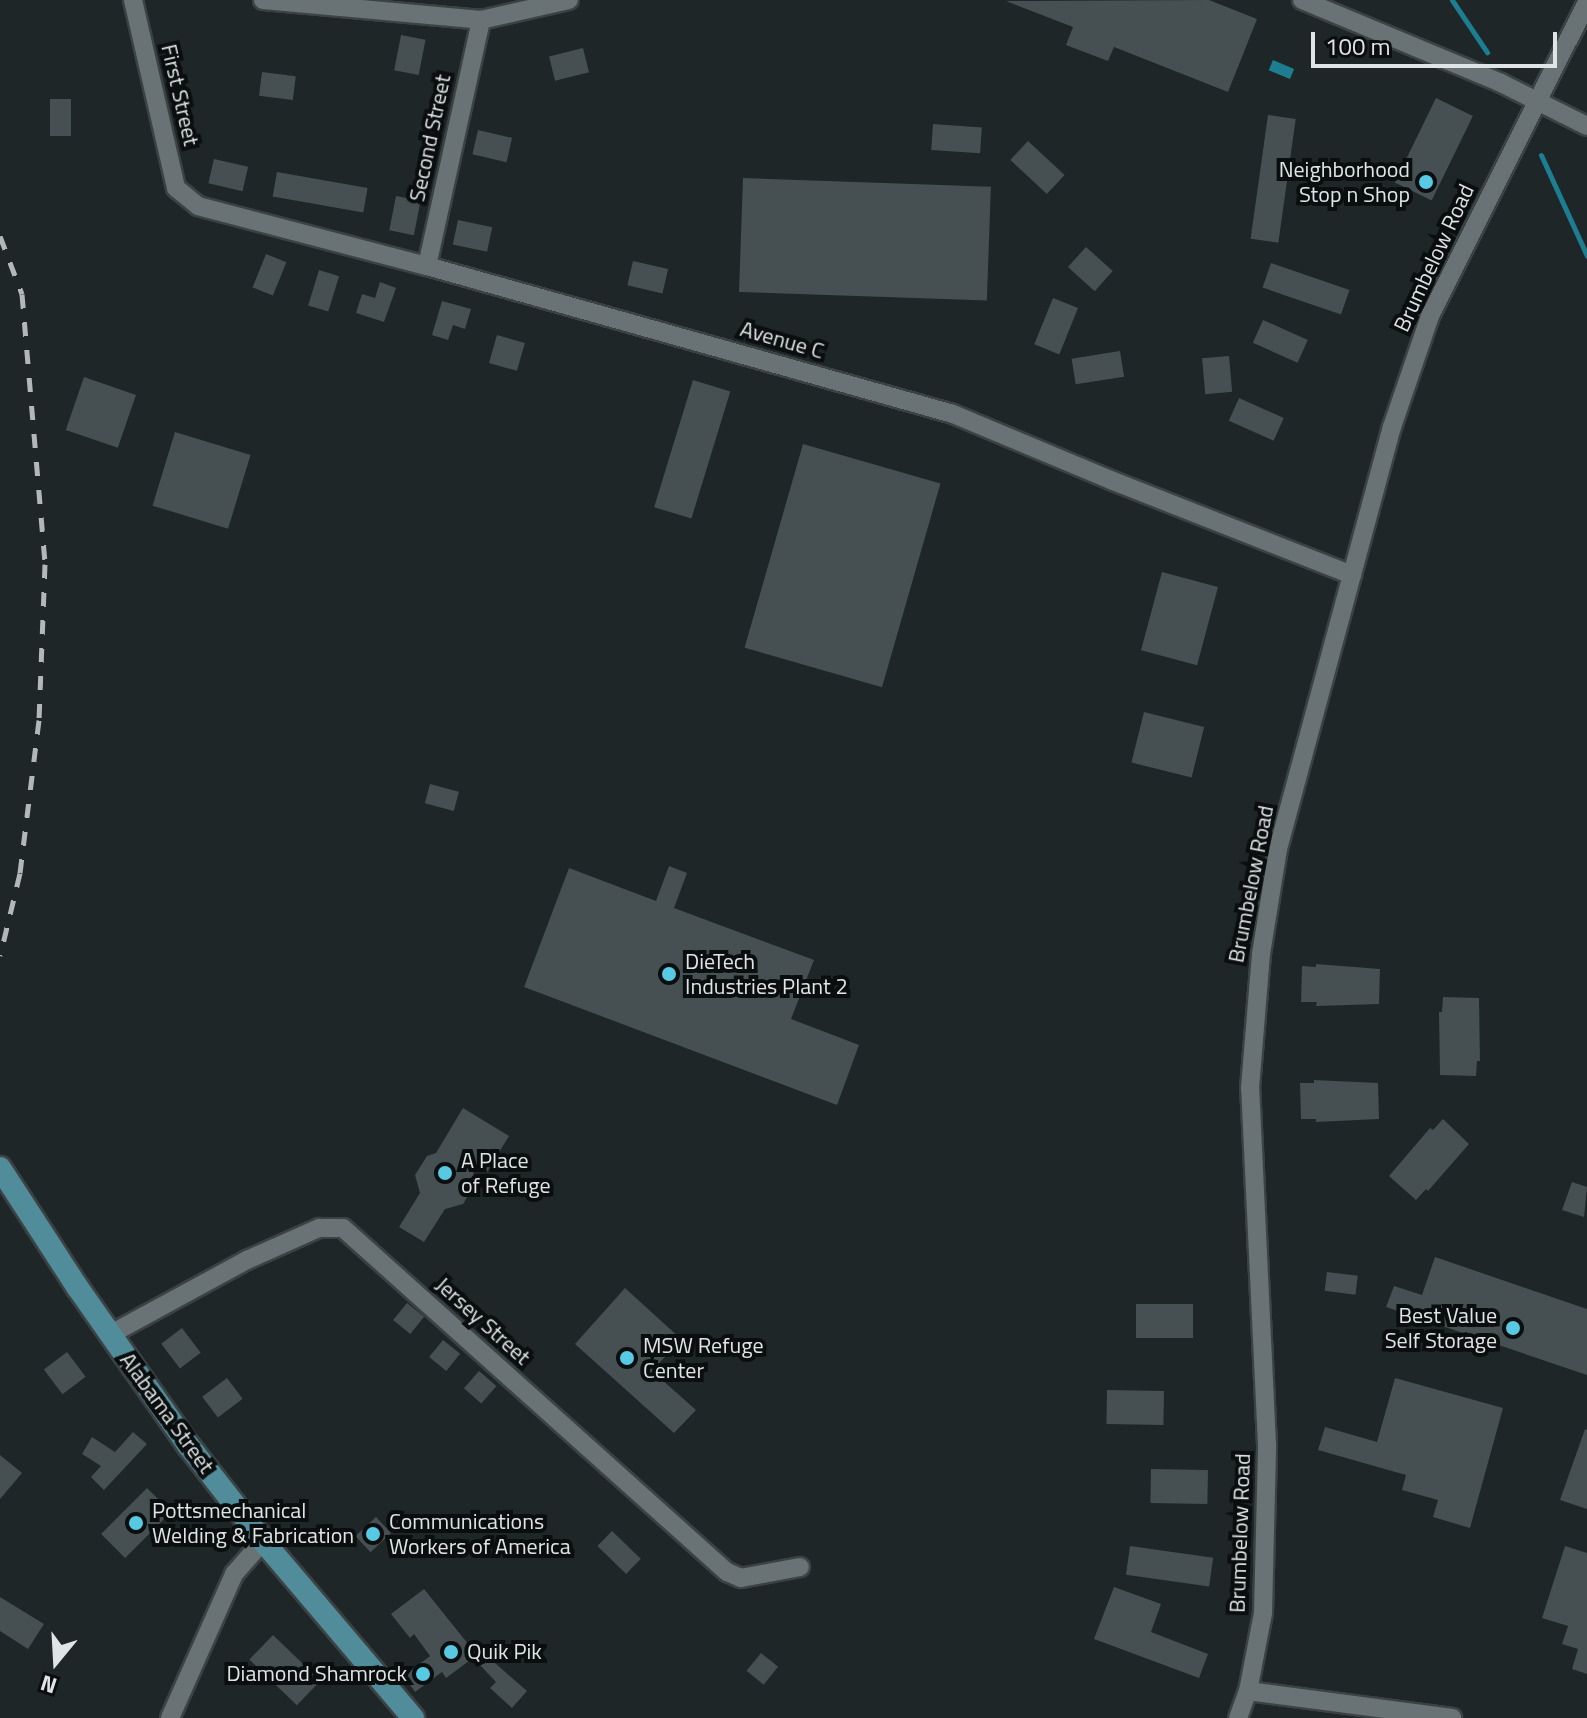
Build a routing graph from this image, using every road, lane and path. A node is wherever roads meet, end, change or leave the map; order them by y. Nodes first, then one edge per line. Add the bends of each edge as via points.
1 (133, 0) edge
2 (263, 0) edge
3 (569, 0) edge
4 (1302, 0) edge
5 (1587, 3) edge
6 (481, 20) junction
7 (1537, 100) junction
8 (1587, 126) edge
9 (184, 198) joint
10 (427, 266) junction
11 (1352, 575) junction
12 (0, 1168) edge
13 (111, 1334) junction
14 (263, 1541) junction
15 (800, 1567) dead end
16 (1248, 1691) junction
17 (170, 1718) edge
18 (413, 1718) edge
19 (1238, 1718) edge
20 (1452, 1718) edge

1 - 9 street, First Street via 176,188
2 - 6 street
3 - 6 street
4 - 7 street
5 - 7 street, Brumbelow Road
6 - 10 street, Second Street
7 - 8 street
7 - 11 street, Brumbelow Road via 1430,316 1392,427
9 - 10 street, Avenue C
10 - 11 street, Avenue C via 953,414
11 - 16 street, Brumbelow Road via 1278,849 1254,1014 1250,1088 1267,1445 1263,1613
12 - 13 main road, Alabama Street
13 - 14 main road, Alabama Street
13 - 15 street, Jersey Street via 260,1254 319,1228 343,1228 727,1572 741,1578
14 - 17 street via 234,1574
14 - 18 main road, Alabama Street
16 - 19 street, Brumbelow Road
16 - 20 street

